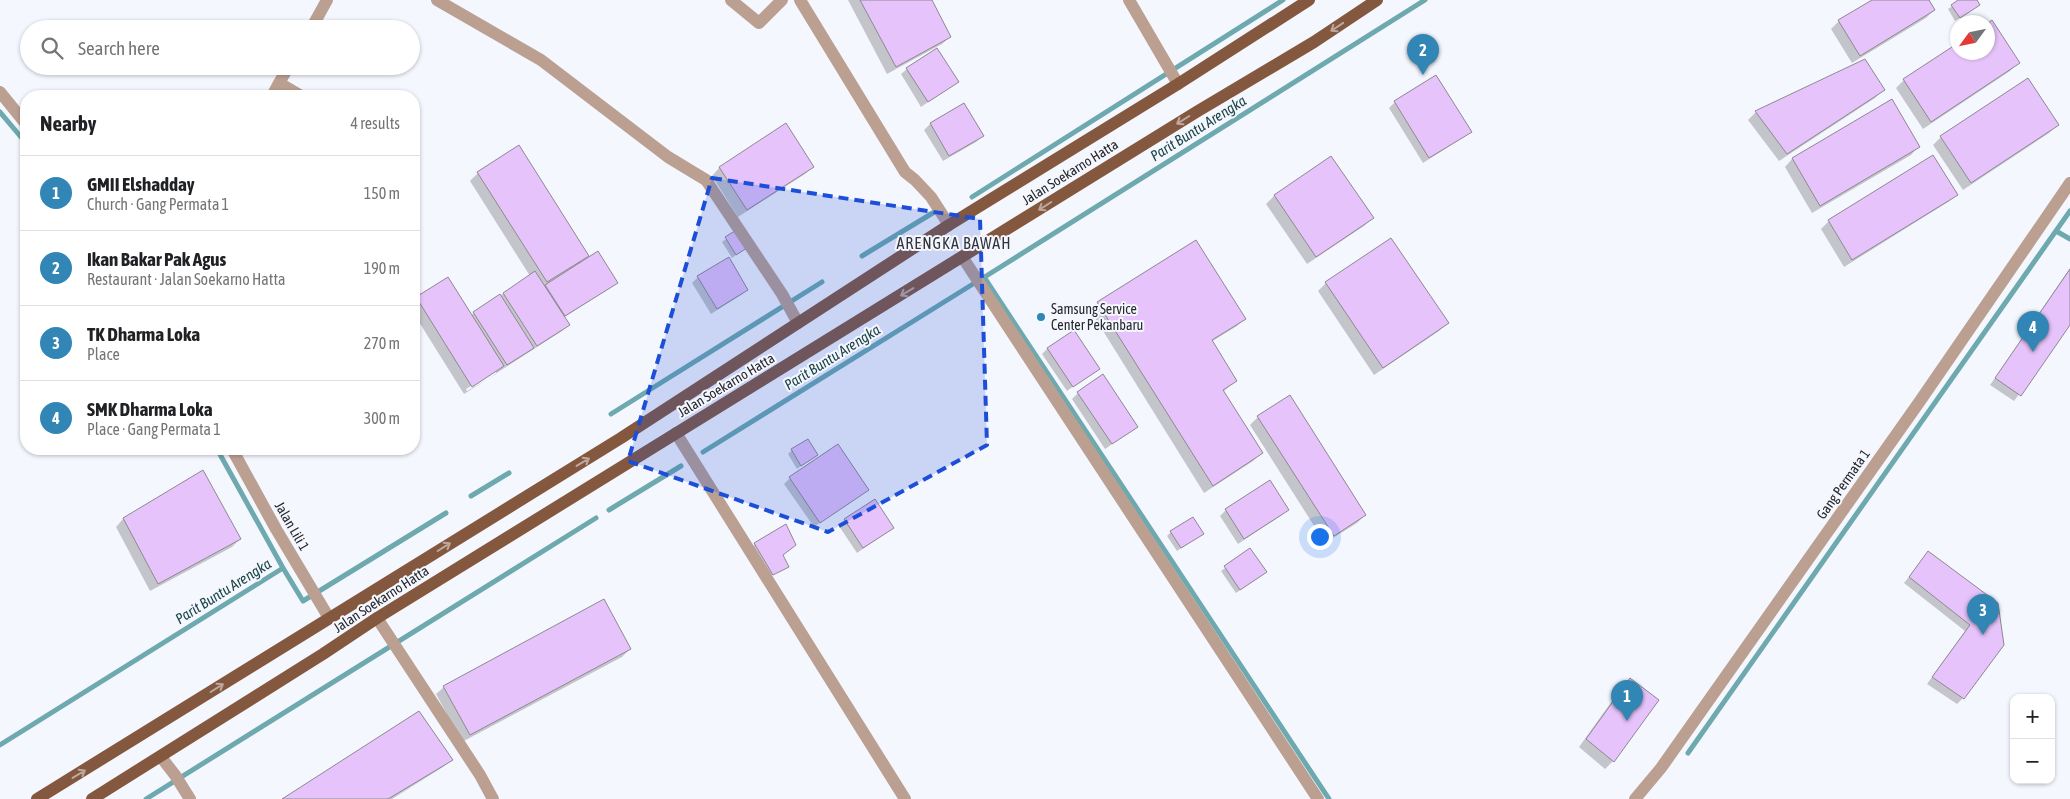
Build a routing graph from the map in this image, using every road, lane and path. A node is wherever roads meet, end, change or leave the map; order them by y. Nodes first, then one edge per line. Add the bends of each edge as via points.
1 (326, 0) edge
2 (437, 0) edge
3 (731, 0) edge
4 (782, 0) edge
5 (800, 0) edge
6 (1129, 0) edge
7 (1309, 0) edge
8 (1377, 0) edge
9 (316, 20) edge
10 (284, 75) edge
11 (280, 83) junction
12 (1178, 84) junction
13 (276, 90) edge
14 (292, 90) edge
15 (0, 92) edge
16 (20, 117) edge
17 (2070, 183) edge
18 (945, 218) junction
19 (963, 258) junction
20 (796, 318) junction
21 (676, 433) junction
22 (235, 455) edge
23 (329, 618) junction
24 (377, 618) junction
25 (161, 757) junction
26 (37, 799) edge
27 (92, 799) edge
28 (190, 799) edge
29 (493, 799) edge
30 (905, 799) edge
31 (1318, 799) edge
32 (1635, 799) edge

1 - 9 street
2 - 20 street via 541,60 668,157 706,180
3 - 4 street via 759,22
5 - 18 street via 905,172 916,180
6 - 12 street
7 - 12 main road, Jalan Soekarno Hatta
8 -> 19 main road, Jalan Soekarno Hatta
10 - 11 street
11 - 13 street
11 - 14 street
12 - 18 main road, Jalan Soekarno Hatta
15 - 16 street
17 - 32 street, Gang Permata 1 via 1909,416
18 - 20 main road, Jalan Soekarno Hatta
19 -> 21 main road, Jalan Soekarno Hatta
19 - 31 street
23 -> 20 main road, Jalan Soekarno Hatta via 621,438
21 - 24 main road, Jalan Soekarno Hatta
21 - 30 street
22 - 23 street, Jalan Lili 1
26 -> 23 main road, Jalan Soekarno Hatta
24 - 25 main road, Jalan Soekarno Hatta
24 - 29 street
25 - 27 main road, Jalan Soekarno Hatta
25 - 28 street

